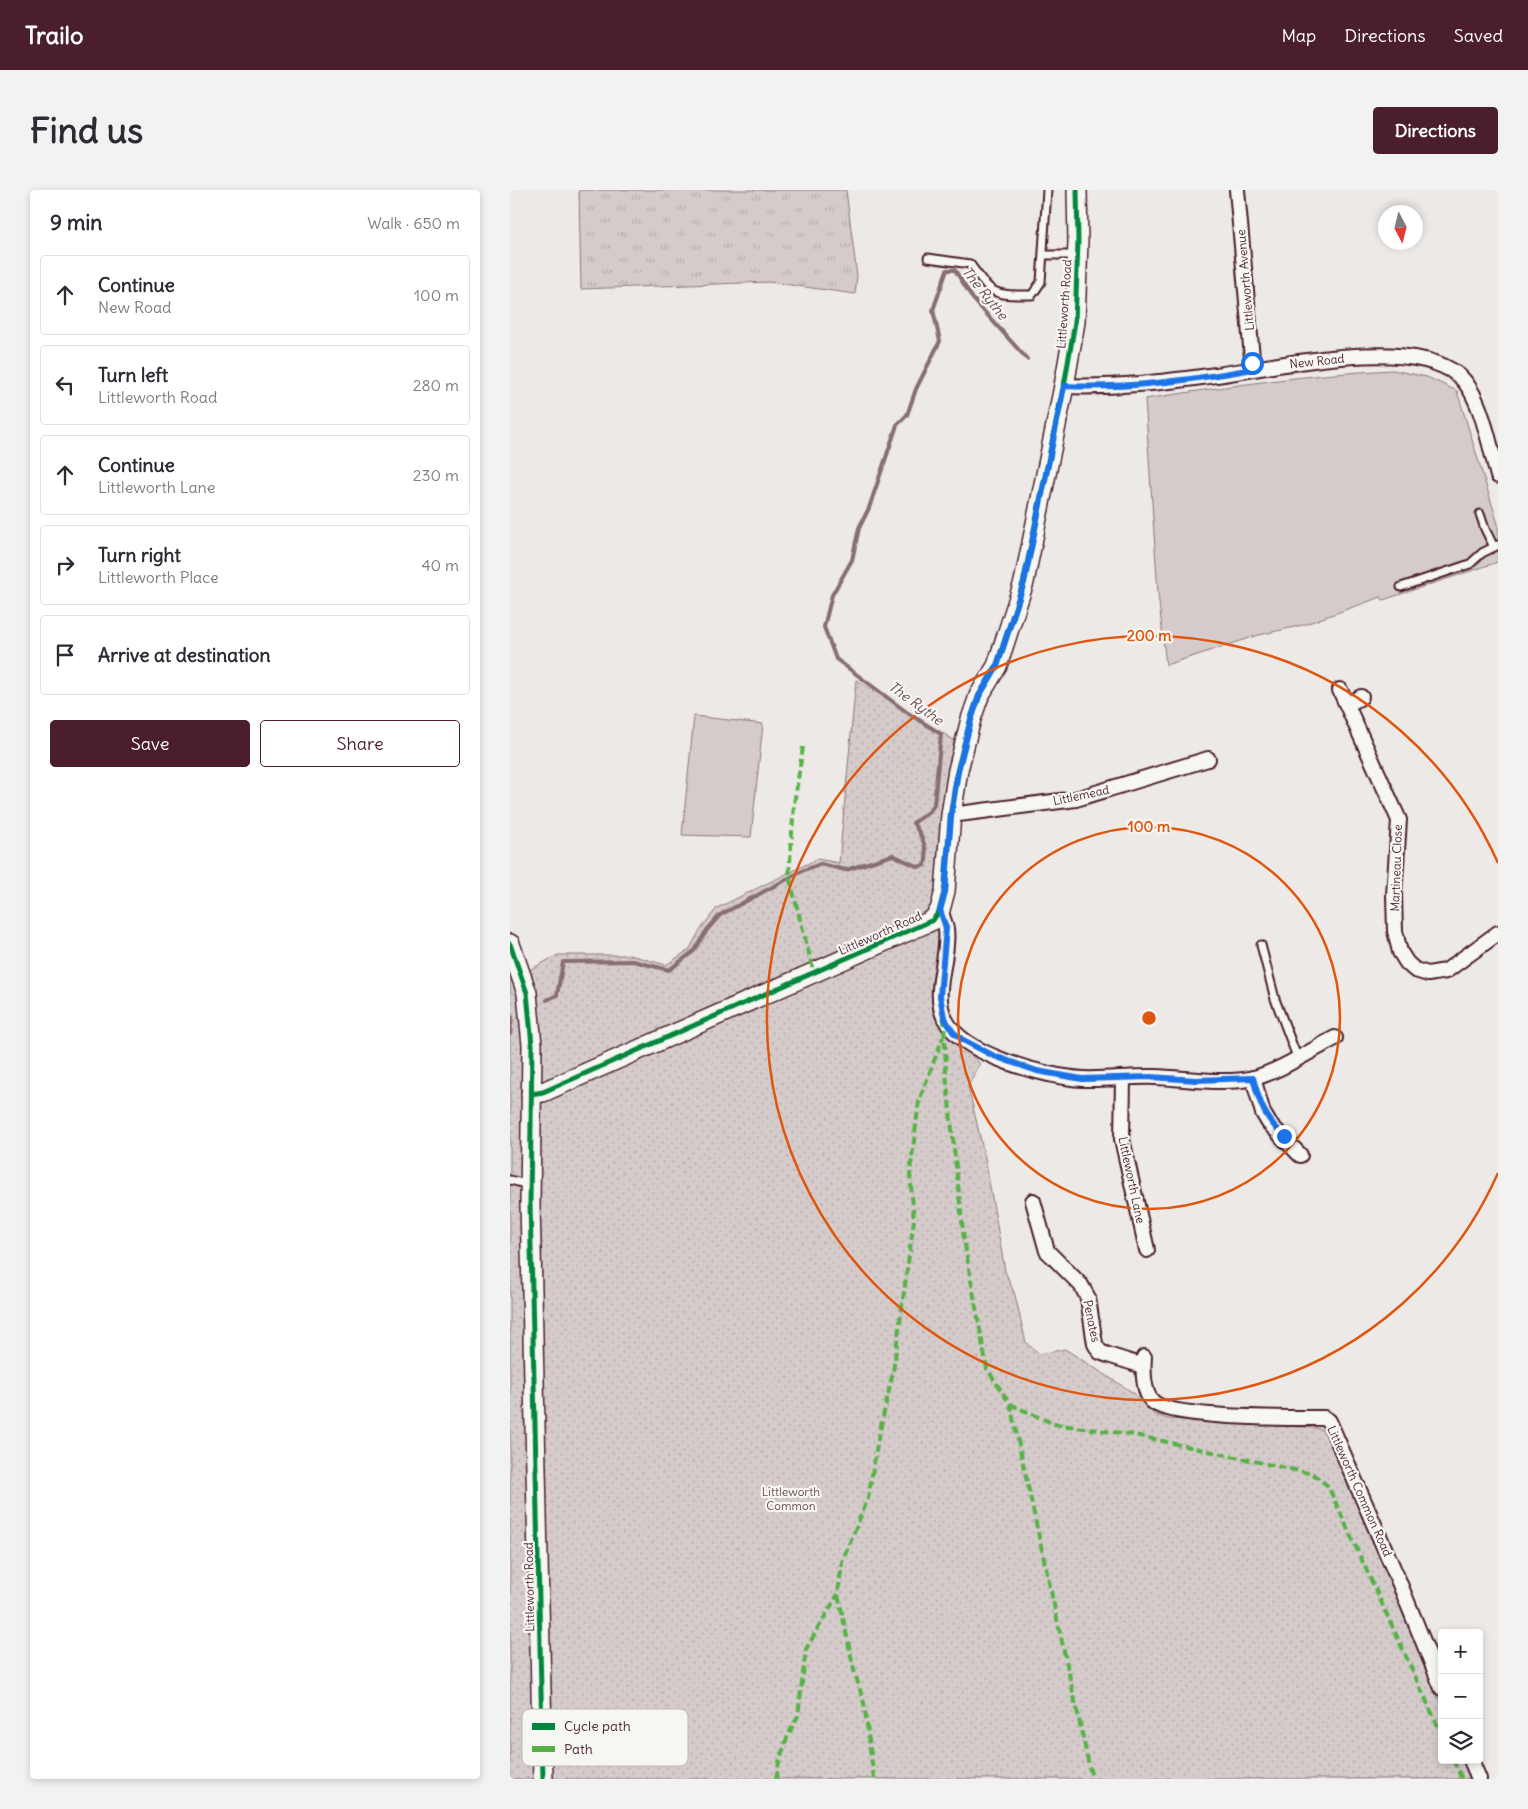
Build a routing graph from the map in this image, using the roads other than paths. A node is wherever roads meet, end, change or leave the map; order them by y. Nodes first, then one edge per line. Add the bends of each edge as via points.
1 (1047, 190) edge
2 (1076, 190) edge
3 (1237, 190) edge
4 (1044, 255) junction
5 (1077, 255) junction
6 (928, 258) dead end
7 (1253, 369) junction
8 (1064, 386) junction
9 (1498, 476) edge
10 (1480, 514) dead end
11 (1496, 546) edge
12 (1401, 587) dead end
13 (1340, 690) dead end
14 (1361, 697) dead end
15 (1347, 704) junction
16 (1208, 759) dead end
17 (951, 815) junction
18 (940, 910) junction
19 (1498, 933) edge
20 (1261, 945) dead end
21 (512, 951) edge
22 (1335, 1038) dead end
23 (1297, 1057) junction
24 (1253, 1078) junction
25 (1124, 1079) junction
26 (531, 1094) junction
27 (1299, 1157) dead end
28 (510, 1180) edge
29 (530, 1185) junction
30 (1033, 1201) dead end
31 (1147, 1250) dead end
32 (1144, 1361) joint
33 (1438, 1678) edge
34 (541, 1709) edge
35 (1473, 1764) edge
36 (543, 1766) edge
37 (543, 1779) edge
38 (1479, 1779) edge

1 - 4 lane
2 - 5 street, Littleworth Road
3 - 7 street, Littleworth Avenue
4 - 5 lane
4 - 6 lane via 1040,282 1032,295 995,293 970,264
5 - 8 street, Littleworth Road via 1074,322
7 - 8 street, New Road via 1132,385
7 - 9 street, New Road via 1384,356 1418,359 1447,367 1459,376 1476,401
8 - 17 street, Littleworth Road via 1024,582 997,666 979,696 971,720
10 - 11 lane
11 - 12 lane via 1470,564
13 - 15 street, Martineau Close
14 - 15 street
15 - 19 street, Martineau Close via 1399,820 1395,931 1400,952 1407,963 1428,974 1446,971
16 - 17 street, Littlemead via 1076,799
17 - 18 street, Littleworth Road via 945,891
18 - 25 street via 946,928 940,996 944,1017 953,1032 994,1056 1037,1071 1082,1079
18 - 26 street, Littleworth Road via 932,920 543,1092
20 - 23 lane via 1275,999
21 - 26 street, Littleworth Road via 527,993
22 - 23 street
23 - 24 street
24 - 25 street
24 - 27 street via 1263,1113
25 - 31 street, Littleworth Lane via 1122,1138
26 - 29 street, Littleworth Road
28 - 29 lane
29 - 34 street, Littleworth Road
30 - 32 street, Penates via 1047,1251 1081,1285 1088,1298 1095,1344 1100,1352
32 - 33 street, Littleworth Common Road via 1146,1386 1152,1401 1167,1410 1324,1418 1329,1421
35 - 38 street
36 - 37 street, Littleworth Road

